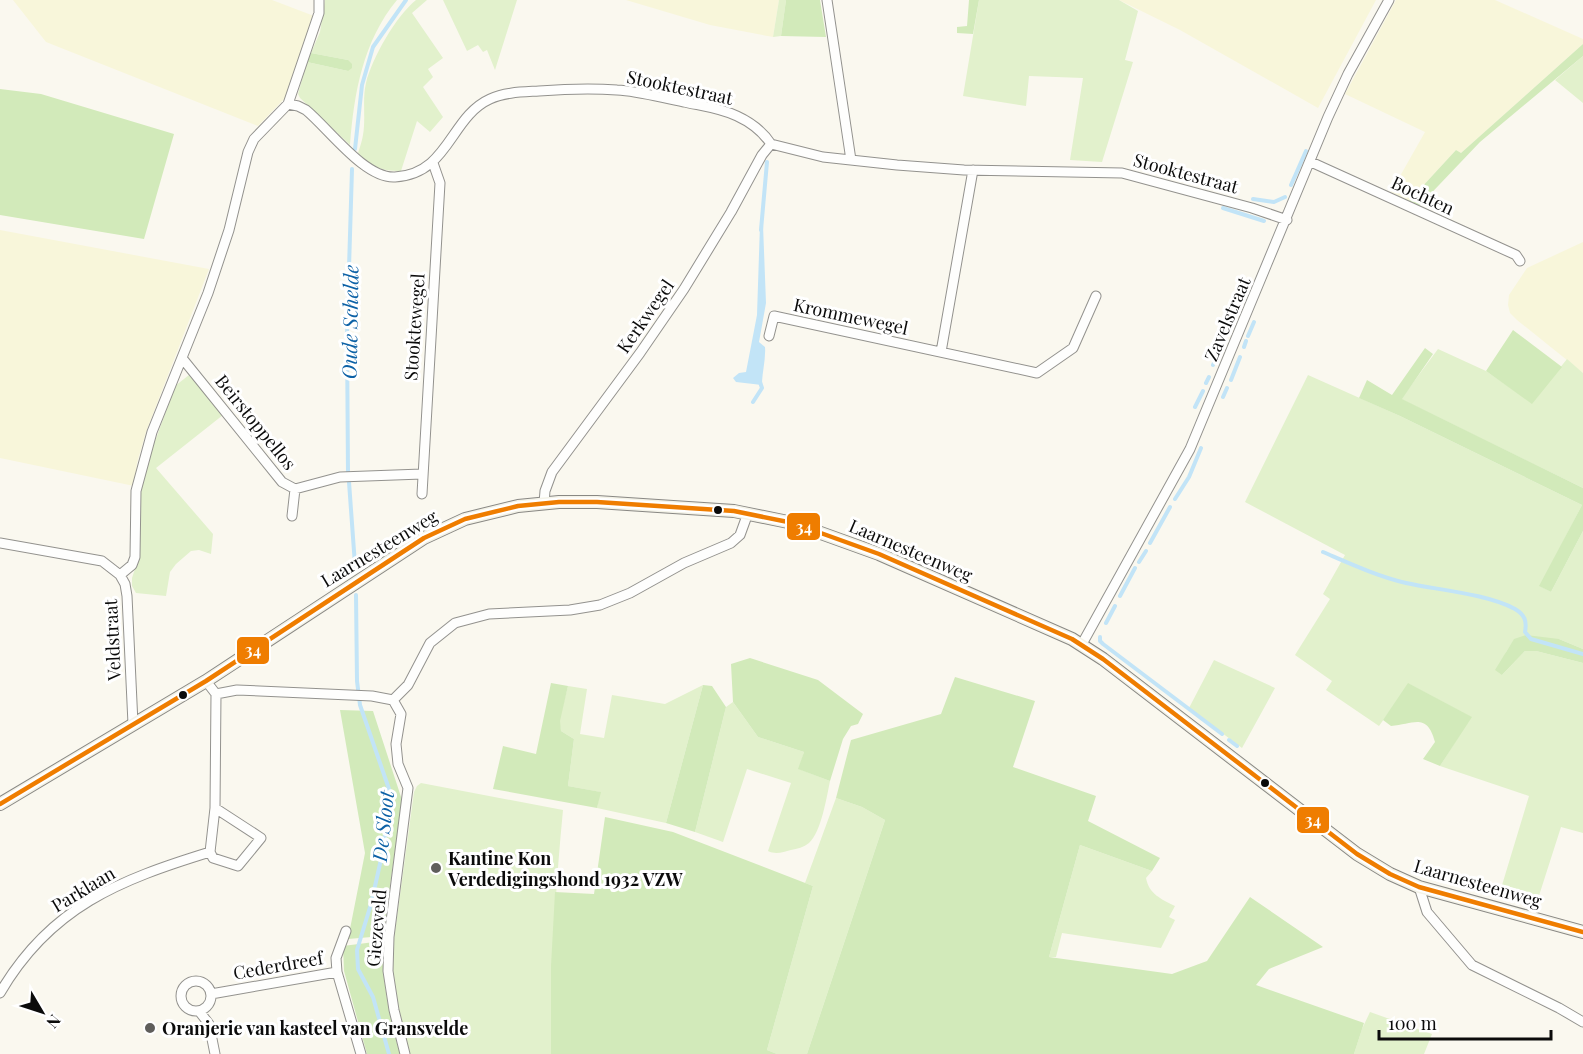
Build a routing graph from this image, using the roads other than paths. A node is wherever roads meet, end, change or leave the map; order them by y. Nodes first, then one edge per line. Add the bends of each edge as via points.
1 (319, 0) edge
2 (826, 0) edge
3 (1389, 0) edge
4 (288, 104) junction
5 (771, 144) junction
6 (851, 160) junction
7 (1311, 162) junction
8 (433, 163) junction
9 (973, 170) junction
10 (1287, 220) junction
11 (1520, 261) dead end
12 (1096, 296) dead end
13 (769, 336) dead end
14 (941, 352) junction
15 (182, 358) junction
16 (422, 474) junction
17 (295, 489) junction
18 (422, 494) dead end
19 (544, 503) junction
20 (748, 513) junction
21 (292, 516) dead end
22 (0, 543) edge
23 (120, 575) junction
24 (1082, 644) junction
25 (206, 681) junction
26 (216, 694) junction
27 (393, 700) junction
28 (133, 724) junction
29 (0, 804) edge
30 (214, 808) junction
31 (210, 852) junction
32 (1419, 887) junction
33 (346, 931) dead end
34 (1583, 932) edge
35 (337, 972) junction
36 (0, 993) edge
37 (211, 994) junction
38 (199, 1011) junction
39 (1583, 1022) edge
40 (215, 1054) edge
41 (361, 1054) edge
42 (405, 1054) edge

1 - 4 street via 319,13
2 - 6 street
3 - 7 street, Zavelstraat via 1348,74
4 - 8 street, Stooktestraat via 306,110 378,174 394,177 417,173
4 - 15 street via 254,139 248,152 229,230
5 - 6 street, Stooktestraat
5 - 8 street, Stooktestraat via 764,133 719,109 618,90 555,90 504,94 490,99 476,108
5 - 19 street, Kerkwegel via 684,289 552,471
6 - 9 street, Stooktestraat
7 - 10 street, Zavelstraat
7 - 11 street, Bochten via 1516,255
8 - 16 street, Stooktewegel via 440,183
9 - 10 street, Stooktestraat via 1122,173
9 - 14 street
10 - 24 street, Zavelstraat via 1190,449
12 - 14 street, Krommewegel via 1073,348 1037,373
13 - 14 street, Krommewegel via 774,316
15 - 17 street, Beirstoppellos via 282,482
15 - 23 street via 142,462 136,491 135,557
16 - 17 street, Beirstoppellos via 340,477
16 - 18 street, Stooktewegel
17 - 21 street
19 - 20 street, Laarnesteenweg via 597,502
19 - 25 street, Laarnesteenweg via 465,519 424,538
20 - 24 street, Laarnesteenweg via 818,530
20 - 27 street via 740,535 731,543 600,605 489,614 455,623 430,643 408,685
22 - 23 street, Veldstraat via 102,561
23 - 28 street, Veldstraat via 127,596
24 - 32 street, Laarnesteenweg via 1357,854
25 - 26 street
25 - 28 street, Laarnesteenweg
26 - 27 street via 237,690
26 - 30 street
27 - 42 street, Giezeveld via 401,714 396,744 398,764 408,788 388,971
28 - 29 street, Laarnesteenweg
30 - 31 street
30 - 31 street via 261,838 237,866 213,858
31 - 36 street, Parklaan via 156,869 78,907 33,946
32 - 34 street, Laarnesteenweg
32 - 39 street via 1427,912 1472,965
33 - 35 street, Giezeveld via 336,958
35 - 37 street, Cederdreef
35 - 41 street, Cederdreef
37 - 38 street, Cederdreef via 209,1004
37 - 38 street, Cederdreef via 207,986 198,982 189,983 183,990 185,1006
38 - 40 street, Cederdreef via 209,1024

